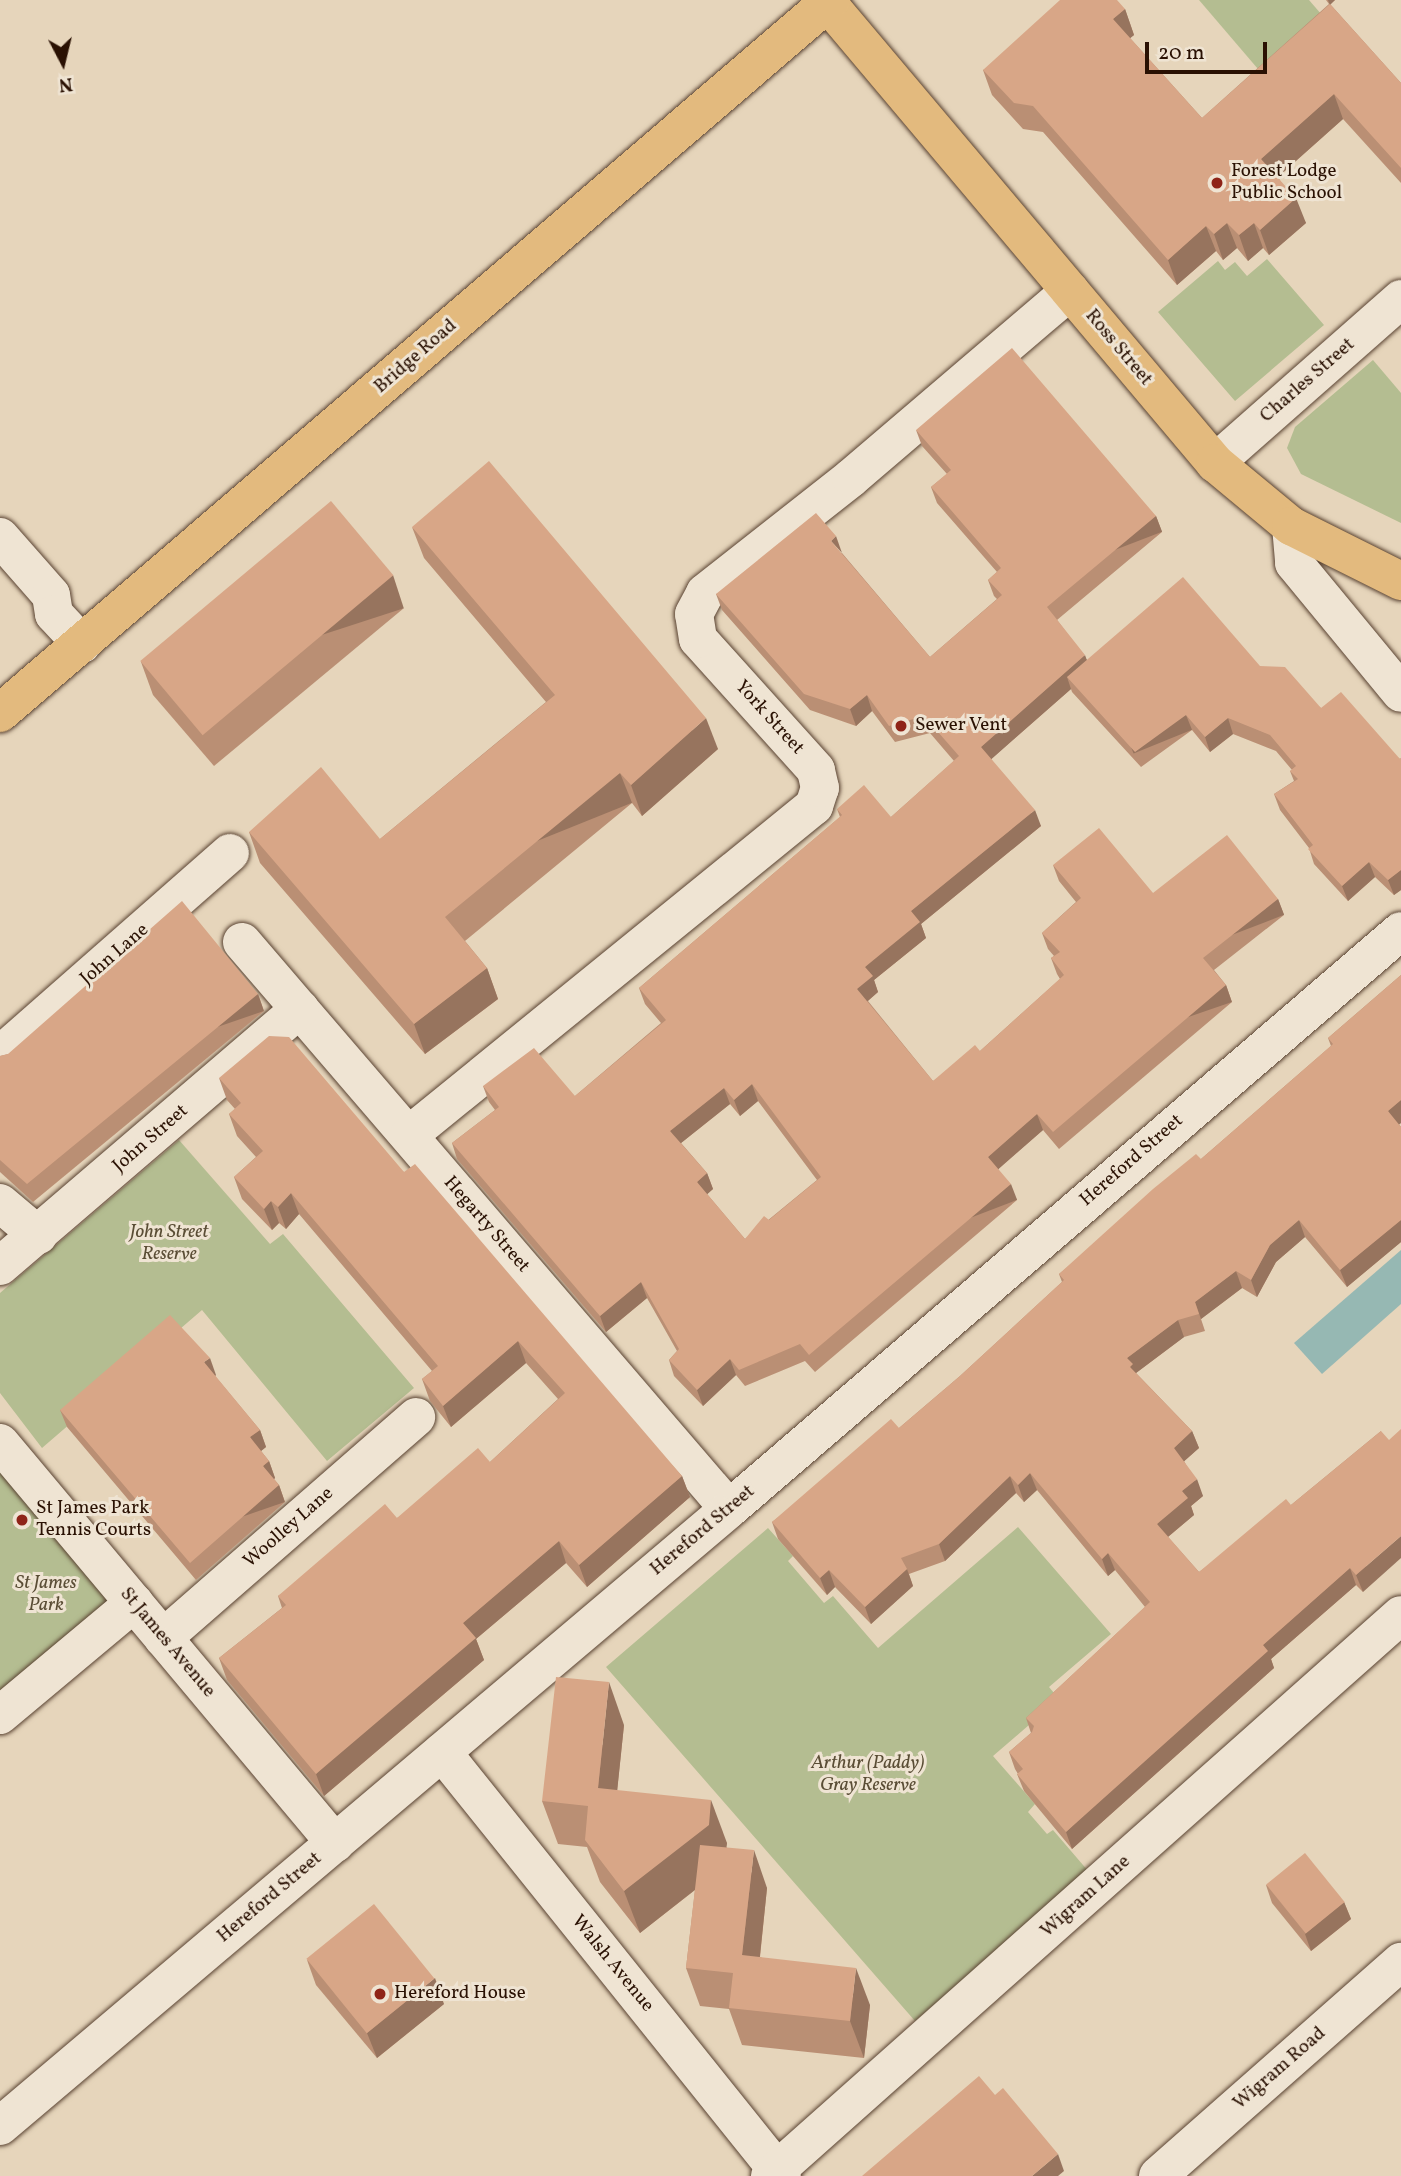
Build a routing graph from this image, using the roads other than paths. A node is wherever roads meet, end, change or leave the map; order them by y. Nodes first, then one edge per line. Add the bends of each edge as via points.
1 (828, 1) edge
2 (1070, 291) junction
3 (1401, 299) edge
4 (1215, 463) junction
5 (1291, 526) junction
6 (0, 537) edge
7 (1401, 581) edge
8 (82, 644) junction
9 (1401, 693) edge
10 (0, 713) edge
11 (230, 853) dead end
12 (1401, 931) edge
13 (242, 942) dead end
14 (300, 1009) junction
15 (0, 1055) edge
16 (409, 1135) junction
17 (0, 1203) edge
18 (38, 1234) junction
19 (0, 1266) edge
20 (416, 1417) dead end
21 (0, 1443) edge
22 (729, 1509) junction
23 (134, 1603) junction
24 (1401, 1615) edge
25 (163, 1638) junction
26 (0, 1715) edge
27 (442, 1752) junction
28 (335, 1843) junction
29 (1401, 1962) edge
30 (0, 2126) edge
31 (776, 2174) edge
32 (1158, 2176) edge

1 - 2 main road, Ross Street
1 - 8 main road, Bridge Road
2 - 4 main road, Ross Street
2 - 16 street, York Street via 851,478 705,593 694,614 698,639 816,770 820,788 814,806
3 - 4 street, Charles Street
4 - 5 main road, Ross Street
5 - 7 main road, Ross Street
5 - 9 street via 1294,563
6 - 8 street via 51,595 54,614
8 - 10 main road, Bridge Road
11 - 15 street, John Lane
12 - 22 street, Hereford Street
13 - 14 street, Hegarty Street
14 - 16 street, Hegarty Street
14 - 18 street, John Street
16 - 22 street, Hegarty Street
17 - 18 street
18 - 19 street, John Street
20 - 25 street, Woolley Lane
21 - 23 street, St James Avenue
22 - 27 street, Hereford Street
23 - 25 street, St James Avenue
23 - 26 street
24 - 31 street, Wigram Lane
25 - 28 street, St James Avenue
27 - 28 street, Hereford Street
27 - 31 street, Walsh Avenue
28 - 30 street, Hereford Street
29 - 32 street, Wigram Road

